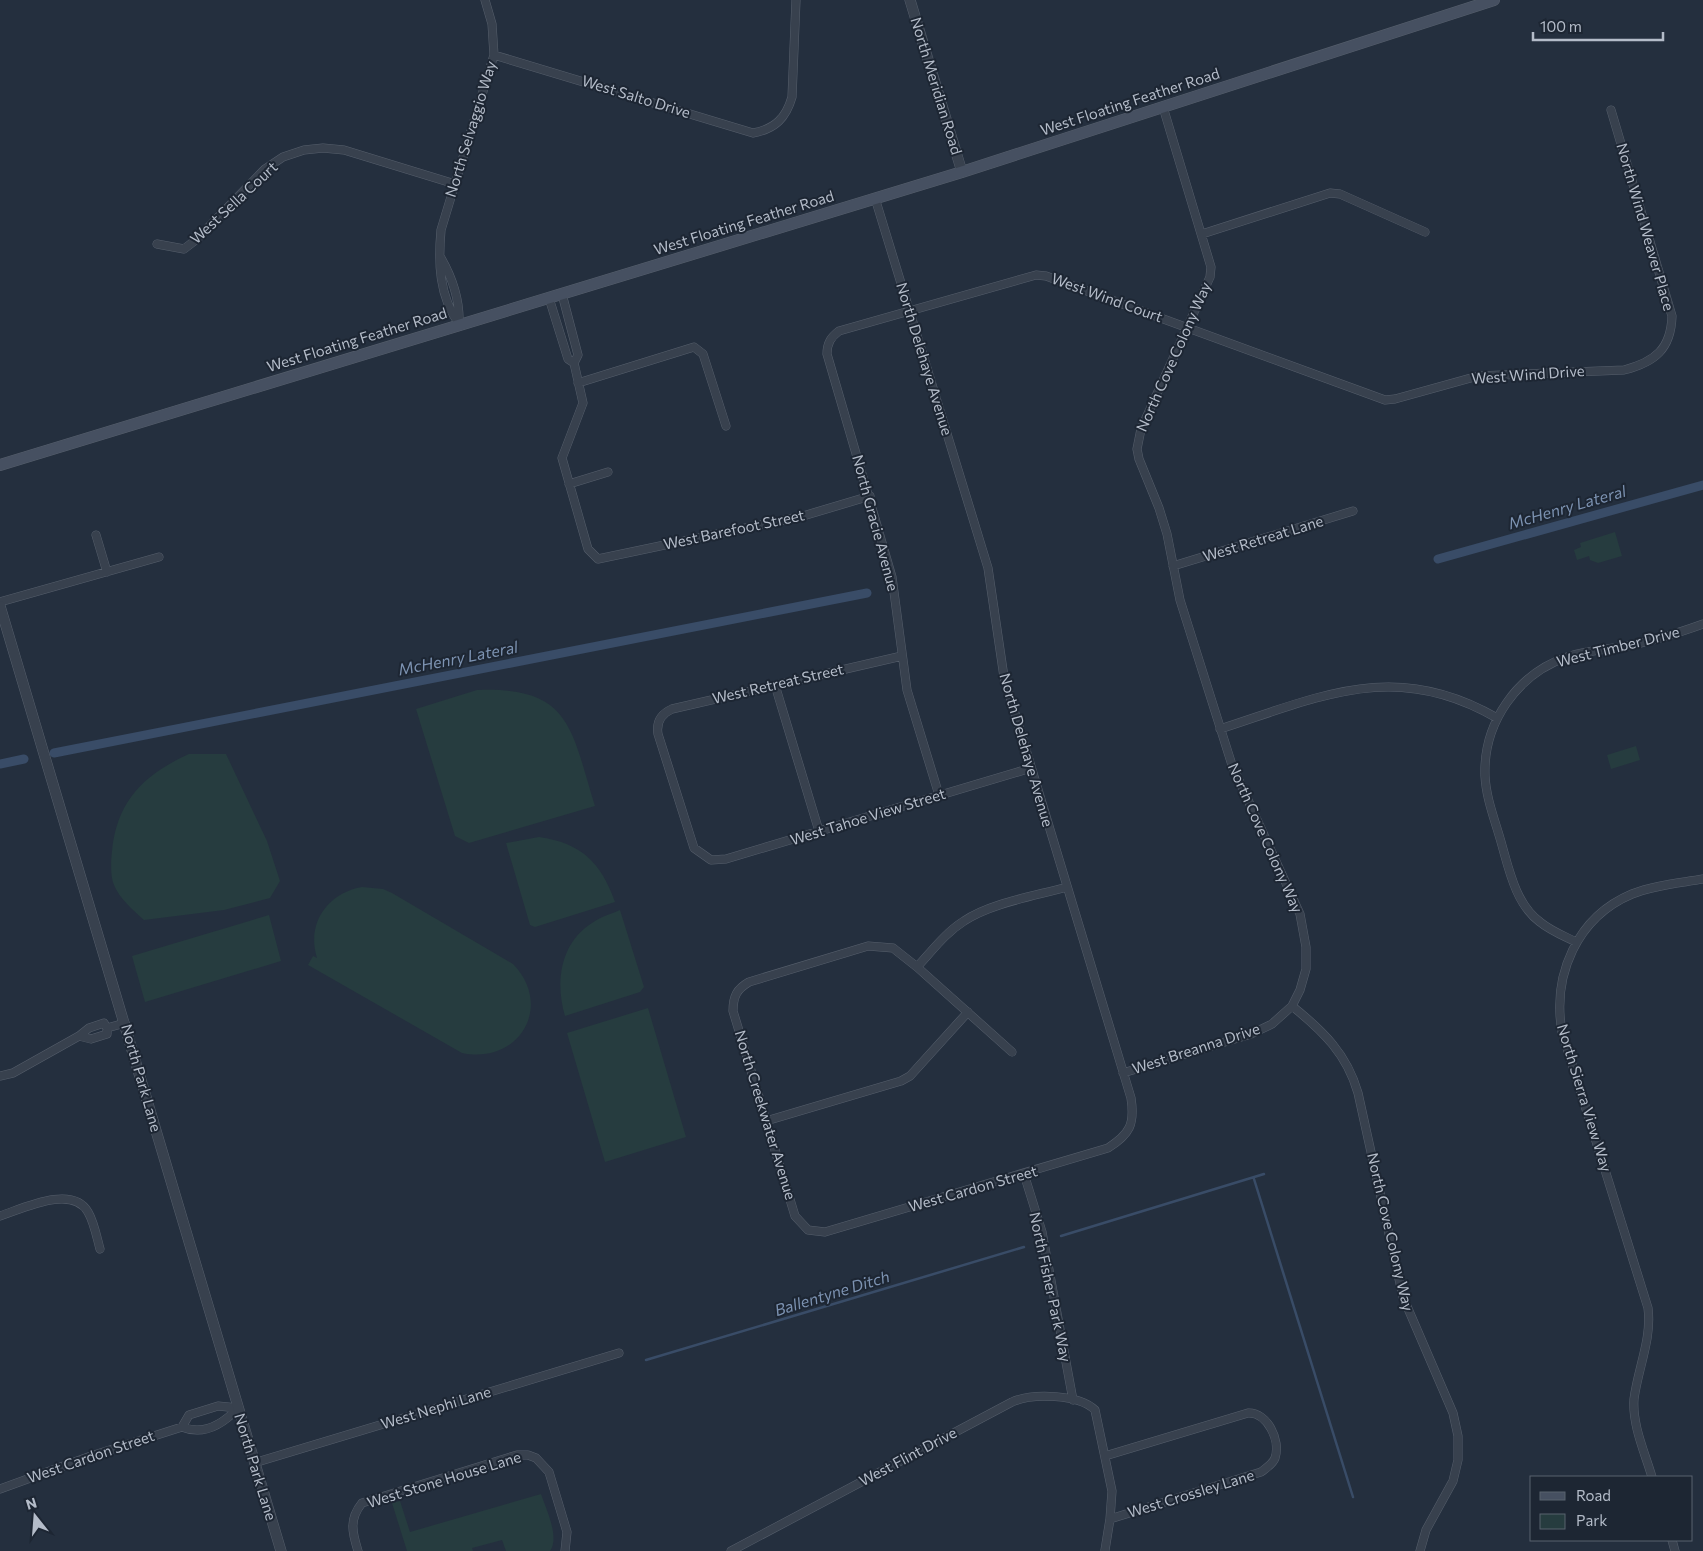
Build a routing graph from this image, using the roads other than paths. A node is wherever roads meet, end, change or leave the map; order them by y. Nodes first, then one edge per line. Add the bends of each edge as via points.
1 (485, 0) edge
2 (796, 0) edge
3 (910, 0) edge
4 (1494, 0) edge
5 (494, 55) junction
6 (1164, 108) junction
7 (1611, 110) dead end
8 (962, 172) junction
9 (455, 184) junction
10 (875, 198) junction
11 (1425, 232) dead end
12 (1202, 234) junction
13 (157, 244) dead end
14 (562, 294) junction
15 (549, 298) junction
16 (909, 311) junction
17 (459, 324) junction
18 (1188, 328) junction
19 (829, 341) joint
20 (1665, 345) joint
21 (574, 363) junction
22 (578, 382) junction
23 (726, 426) dead end
24 (0, 465) edge
25 (608, 472) dead end
26 (569, 484) junction
27 (870, 496) junction
28 (1353, 512) dead end
29 (96, 535) dead end
30 (159, 557) dead end
31 (1173, 566) junction
32 (107, 572) junction
33 (0, 604) edge
34 (1703, 624) edge
35 (902, 656) junction
36 (775, 685) junction
37 (1497, 718) junction
38 (1220, 728) junction
39 (1031, 768) junction
40 (939, 795) junction
41 (819, 831) junction
42 (705, 857) joint
43 (1703, 878) edge
44 (1067, 887) junction
45 (1576, 942) junction
46 (917, 968) junction
47 (1292, 1006) junction
48 (968, 1012) junction
49 (125, 1023) junction
50 (1012, 1052) dead end
51 (1123, 1073) junction
52 (0, 1076) edge
53 (766, 1121) junction
54 (1130, 1127) joint
55 (1024, 1174) junction
56 (0, 1216) edge
57 (808, 1230) joint
58 (100, 1249) dead end
59 (619, 1353) dead end
60 (1073, 1400) junction
61 (238, 1408) junction
62 (182, 1427) junction
63 (1105, 1456) junction
64 (254, 1463) junction
65 (1652, 1476) edge
66 (0, 1488) edge
67 (1110, 1519) junction
68 (281, 1551) edge
69 (358, 1551) edge
70 (565, 1551) edge
71 (731, 1551) edge
72 (1104, 1551) edge
73 (1420, 1551) edge

1 - 5 street, North Selvaggio Way via 494,39
2 - 5 street, West Salto Drive via 792,97 788,112 778,124 766,130 753,132
3 - 8 street, North Meridian Road
4 - 6 main road, West Floating Feather Road
5 - 9 street, North Selvaggio Way
6 - 8 main road, West Floating Feather Road
6 - 12 street, North Cove Colony Way
7 - 20 street, North Wind Weaver Place via 1670,306 1671,326
8 - 10 main road, West Floating Feather Road
9 - 13 street, West Sella Court via 344,150 304,150 283,157 266,169 184,249
9 - 17 street, North Selvaggio Way via 441,230 439,278 449,310
10 - 14 main road, West Floating Feather Road
10 - 16 street, North Delehaye Avenue
11 - 12 street via 1340,194 1330,193
12 - 18 street, North Cove Colony Way via 1210,277
14 - 15 main road, West Floating Feather Road
14 - 21 street via 578,355
15 - 17 main road, West Floating Feather Road
15 - 21 street via 568,359
16 - 18 street, West Wind Court via 1036,275
16 - 19 street, West Wind Court via 839,331
16 - 39 street, North Delehaye Avenue via 988,568 1004,678
17 - 24 main road, West Floating Feather Road
18 - 20 street, West Wind Drive via 1385,400 1478,376 1624,370 1652,360
18 - 31 street, North Cove Colony Way via 1137,439 1139,459 1159,508
19 - 27 street, North Gracie Avenue via 827,354
21 - 22 street
22 - 23 street via 694,347 703,354
22 - 26 street via 583,403 562,458
25 - 26 street
26 - 27 street, West Barefoot Street via 588,549 598,559 803,516
27 - 35 street, North Gracie Avenue via 892,577
28 - 31 street, West Retreat Lane
29 - 32 street
30 - 32 street
31 - 38 street, North Cove Colony Way via 1180,600
32 - 33 street
33 - 49 street, North Park Lane
34 - 37 street, West Timber Drive via 1629,646 1558,660 1523,683
35 - 36 street, West Retreat Street
35 - 40 street, North Gracie Avenue via 907,690
36 - 41 street
36 - 42 street, West Retreat Street via 672,709 659,720 658,734 690,841
37 - 38 street via 1454,697 1431,690 1395,686 1325,694
37 - 45 street via 1486,757 1486,787 1516,889 1525,907 1538,921
38 - 47 street, North Cove Colony Way via 1234,770 1300,914 1306,969
39 - 40 street, West Tahoe View Street
39 - 44 street, North Delehaye Avenue
40 - 41 street, West Tahoe View Street
41 - 42 street, West Tahoe View Street via 726,860
43 - 45 street, North Sierra View Way via 1652,888 1623,899 1597,916
44 - 46 street via 983,911 964,921 946,934
44 - 51 street, North Delehaye Avenue
45 - 65 street, North Sierra View Way via 1561,980 1560,1022 1648,1308 1649,1328 1634,1410
46 - 48 street
46 - 53 street, North Creekwater Avenue via 893,948 868,946 740,987 734,996 733,1011
47 - 51 street, West Breanna Drive via 1272,1024 1257,1032
47 - 73 street, North Cove Colony Way via 1332,1042 1351,1071 1403,1297 1457,1424 1459,1448 1456,1471 1426,1530
48 - 50 street
48 - 53 street via 910,1076
49 - 52 street via 107,1028 104,1023 88,1028 79,1036
49 - 61 street, North Park Lane
51 - 54 street, North Delehaye Avenue via 1133,1115
53 - 57 street, North Creekwater Avenue via 795,1216
54 - 55 street, West Cardon Street via 1122,1139 1108,1148
55 - 57 street, West Cardon Street via 826,1232
55 - 60 street, North Fisher Park Way via 1042,1232
56 - 58 street via 56,1198 74,1201 89,1213
59 - 64 street, West Nephi Lane
60 - 63 street, West Flint Drive via 1092,1407 1098,1415
60 - 71 street, West Flint Drive via 1033,1396 1012,1402
61 - 62 street, West Cardon Street via 218,1406 189,1415
61 - 62 street, West Cardon Street via 224,1422 194,1432
61 - 64 street, North Park Lane
62 - 66 street, West Cardon Street
63 - 67 street via 1112,1491
63 - 67 street, West Crossley Lane via 1256,1413 1270,1426 1276,1447 1275,1458 1261,1472
64 - 68 street, North Park Lane
67 - 72 street
69 - 70 street, West Stone House Lane via 352,1529 355,1512 362,1503 517,1455 536,1458 549,1472 567,1532

